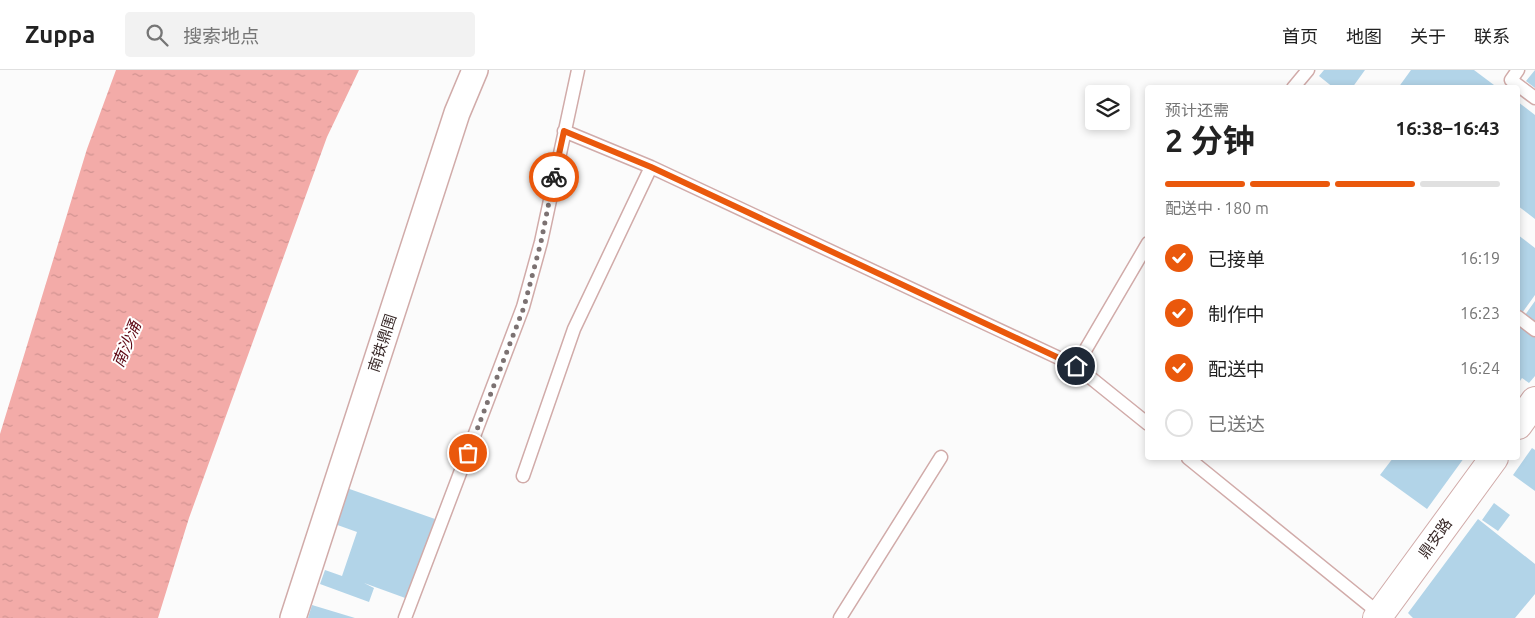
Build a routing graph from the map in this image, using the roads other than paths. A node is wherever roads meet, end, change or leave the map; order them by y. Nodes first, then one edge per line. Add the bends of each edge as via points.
1 (475, 70) edge
2 (578, 70) edge
3 (1308, 70) edge
4 (1518, 70) edge
5 (1296, 85) edge
6 (1518, 85) edge
7 (1520, 87) edge
8 (1535, 98) edge
9 (564, 131) junction
10 (651, 167) junction
11 (1145, 248) edge
12 (1520, 319) edge
13 (1535, 330) edge
14 (1076, 366) junction
15 (1535, 401) edge
16 (1145, 422) edge
17 (1520, 422) edge
18 (941, 457) dead end
19 (1190, 460) edge
20 (1493, 460) edge
21 (523, 476) dead end
22 (1380, 616) edge
23 (293, 618) edge
24 (405, 618) edge
25 (840, 618) edge

1 - 23 street, 南铁鼎围 via 457,113
2 - 9 lane
3 - 5 lane
4 - 6 lane via 1511,80
7 - 8 lane
9 - 10 lane
9 - 24 lane via 524,307
10 - 14 lane
10 - 21 lane via 574,329
11 - 14 lane
12 - 13 lane
14 - 16 lane
15 - 17 street
18 - 25 lane
19 - 22 lane
20 - 22 street, 鼎安路

